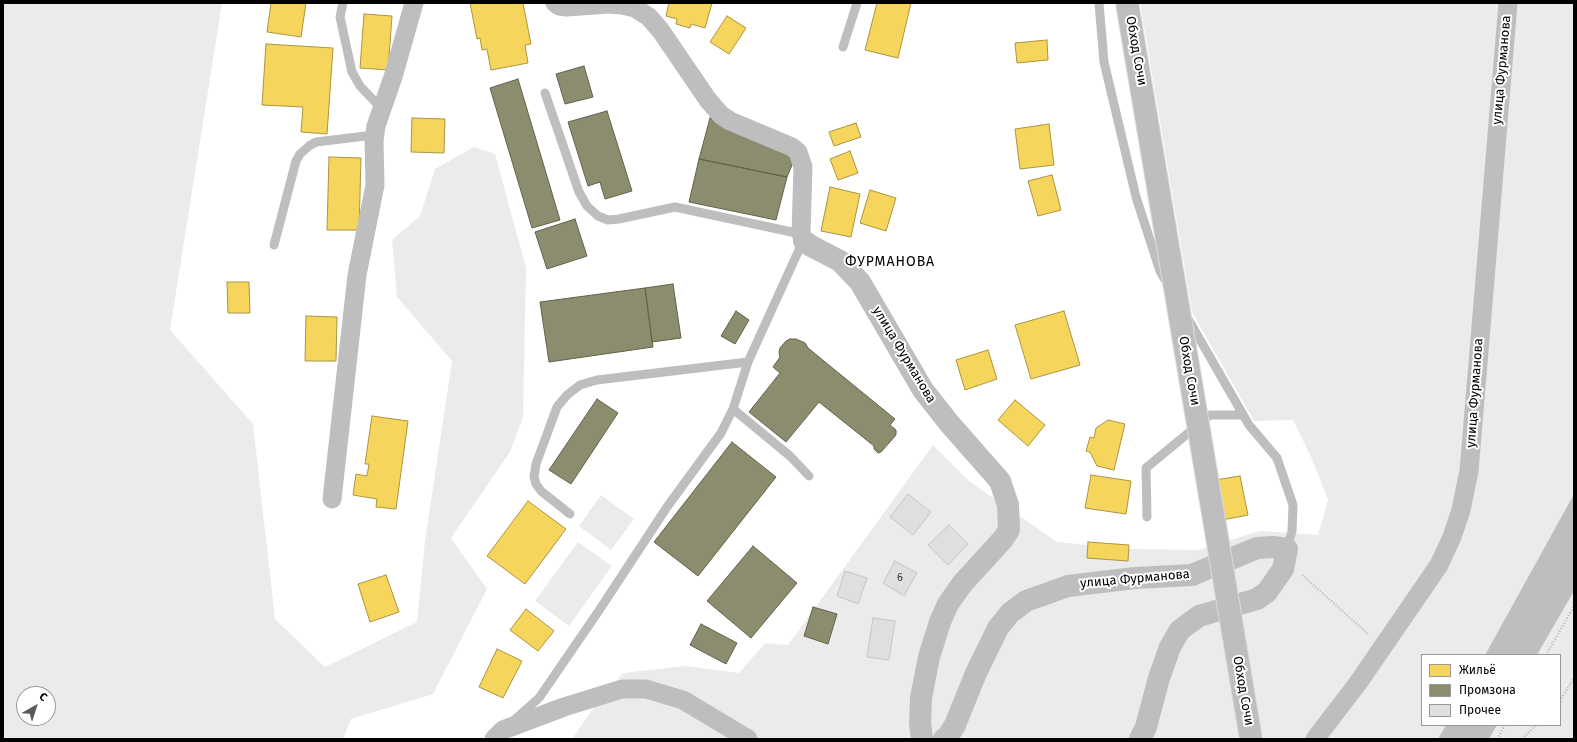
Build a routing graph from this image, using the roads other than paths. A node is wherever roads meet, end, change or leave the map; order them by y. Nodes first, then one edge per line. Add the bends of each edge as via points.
1 (343, 3) edge
2 (414, 3) edge
3 (555, 3) edge
4 (857, 3) edge
5 (1099, 3) edge
6 (1127, 3) edge
7 (1508, 3) edge
8 (843, 46) dead end
9 (545, 93) dead end
10 (381, 108) junction
11 (374, 134) junction
12 (802, 237) junction
13 (274, 245) dead end
14 (748, 362) junction
15 (733, 409) junction
16 (1243, 415) junction
17 (809, 476) dead end
18 (332, 499) dead end
19 (570, 514) dead end
20 (1146, 516) dead end
21 (1286, 554) junction
22 (499, 734) edge
23 (748, 739) edge
24 (922, 739) edge
25 (944, 739) edge
26 (1140, 739) edge
27 (1251, 739) edge
28 (1315, 739) edge

1 - 10 lane via 340,17 352,72 360,86
2 - 10 street via 393,77
3 - 12 street via 567,7 622,4 635,8 649,17 661,31 721,115 798,152 803,167
4 - 8 lane
5 - 16 lane via 1104,62 1136,196 1160,271
6 - 27 main road, Обход Сочи, bridge
7 - 28 street, улица Фурманова via 1469,471 1461,510 1439,565 1358,683
9 - 12 lane via 579,192 587,206 598,216 608,220 619,219 675,207
10 - 11 street
11 - 13 lane via 316,142 300,154
11 - 18 street via 375,186 356,275
12 - 14 lane
12 - 24 main road, улица Фурманова via 811,246 840,261 860,282 923,390 1000,482 1008,505 1008,530 1003,539 962,584 948,604 940,622 929,657 921,698
14 - 15 lane
14 - 19 lane via 597,380 580,385 567,395 557,407 536,464 534,477 541,491
15 - 17 lane via 790,456
15 - 22 lane via 721,433 667,507 539,698
16 - 20 lane via 1210,415 1146,468
16 - 21 lane via 1277,458 1293,505 1292,531
21 - 25 main road, улица Фурманова via 1273,547 1257,548 1192,575 1135,578 1068,586 1026,602 1010,614 998,628 955,725
21 - 26 main road via 1283,569 1267,592 1257,599 1199,616 1180,630 1170,648
22 - 23 street via 564,707 622,689 646,689 683,700

